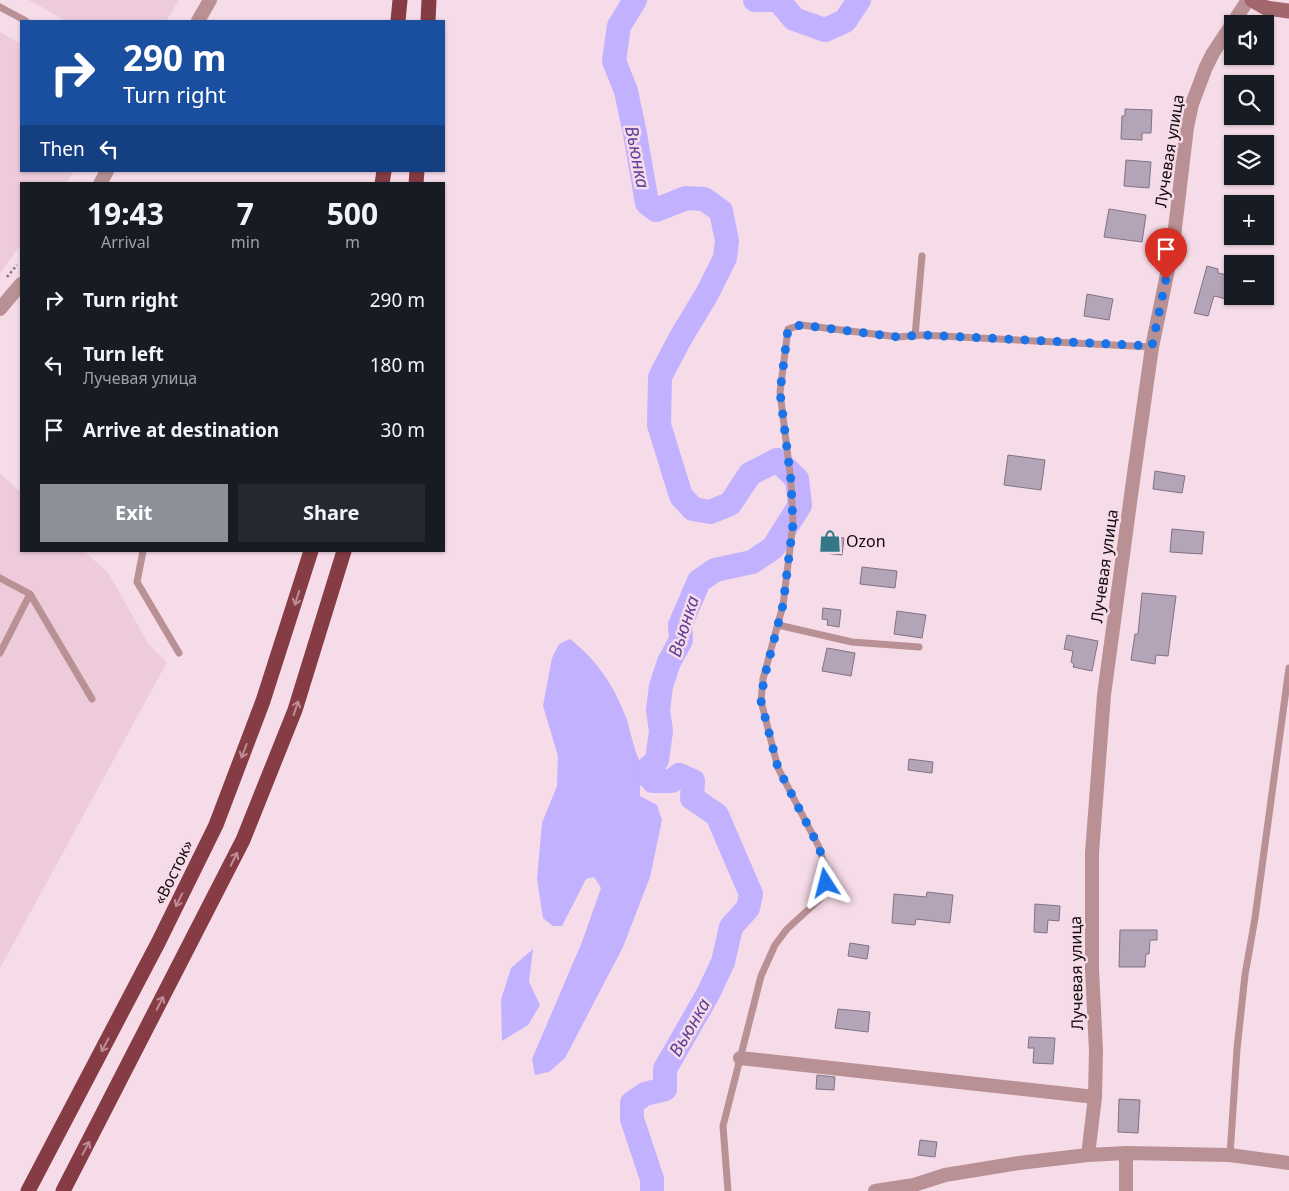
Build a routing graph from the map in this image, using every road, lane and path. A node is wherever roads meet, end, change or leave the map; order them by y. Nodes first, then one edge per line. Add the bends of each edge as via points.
1 (210, 0) edge
2 (400, 0) edge
3 (429, 0) edge
4 (1248, 0) edge
5 (1252, 0) edge
6 (0, 7) edge
7 (1289, 12) edge
8 (24, 20) edge
9 (199, 20) edge
10 (398, 20) edge
11 (428, 20) edge
12 (922, 256) dead end
13 (17, 265) dead end
14 (6, 280) dead end
15 (20, 285) edge
16 (0, 309) edge
17 (915, 336) junction
18 (1152, 346) junction
19 (143, 552) edge
20 (311, 552) edge
21 (344, 552) edge
22 (0, 578) edge
23 (30, 594) junction
24 (778, 625) junction
25 (920, 647) dead end
26 (0, 653) edge
27 (179, 653) dead end
28 (1289, 668) edge
29 (92, 699) dead end
30 (740, 1058) junction
31 (1095, 1097) junction
32 (1126, 1153) junction
33 (1088, 1155) junction
34 (1230, 1155) junction
35 (1289, 1163) edge
36 (914, 1188) edge
37 (28, 1191) edge
38 (63, 1191) edge
39 (728, 1191) edge
40 (874, 1191) edge
41 (1126, 1191) edge

1 - 9 street
2 - 10 highway
3 - 11 highway
4 - 18 street, Лучевая улица via 1213,53 1192,104 1173,245
5 - 7 main road via 1266,8
6 - 8 lane
12 - 17 lane
13 - 14 path
15 - 16 street
17 - 18 lane
17 - 24 lane via 898,337 801,325 788,329 780,392 793,524
18 - 31 street, Лучевая улица via 1104,695 1092,853
19 - 27 lane via 137,582
20 -> 37 highway, «Восток» via 264,701 216,825
38 -> 21 highway via 244,840 295,710
22 - 23 lane
23 - 26 lane
23 - 29 lane
24 - 25 lane via 852,642
24 - 30 lane via 761,701 778,768 819,847 826,883 821,898 787,928 775,945 761,976
28 - 34 lane via 1245,975
30 - 31 street
30 - 39 lane via 723,1126
31 - 33 street, Лучевая улица
32 - 33 street
32 - 34 street
32 - 41 street
33 - 36 street via 945,1175
34 - 35 street
36 - 40 street

